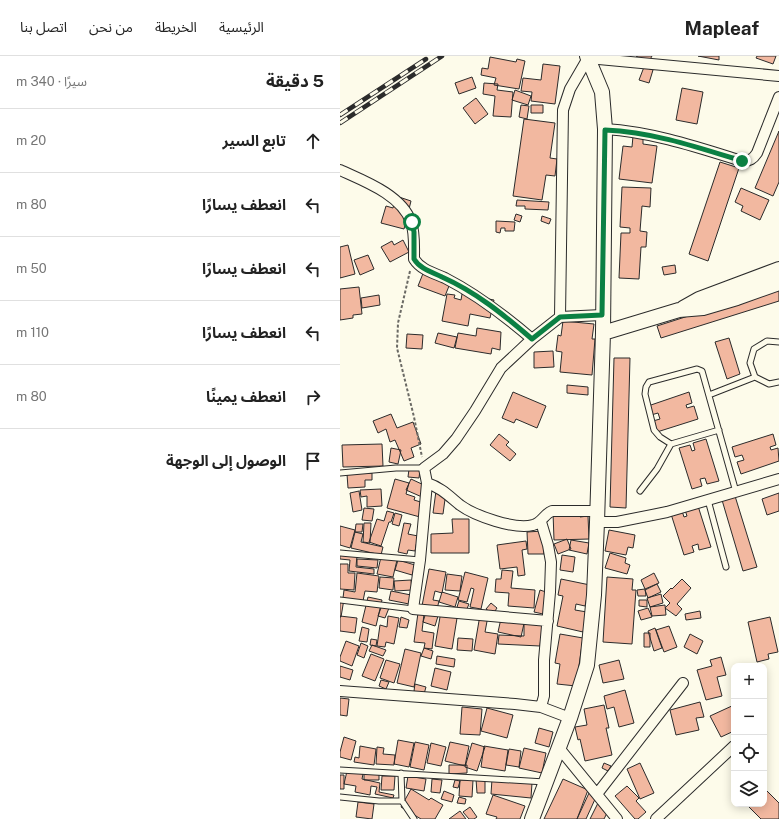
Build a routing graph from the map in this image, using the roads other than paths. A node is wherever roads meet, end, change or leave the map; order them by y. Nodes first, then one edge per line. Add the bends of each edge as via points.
1 (587, 57) edge
2 (779, 76) edge
3 (779, 97) edge
4 (605, 130) junction
5 (340, 170) edge
6 (779, 270) edge
7 (779, 282) edge
8 (680, 310) junction
9 (602, 315) junction
10 (560, 317) junction
11 (602, 333) junction
12 (532, 339) junction
13 (779, 342) edge
14 (755, 377) junction
15 (779, 382) edge
16 (709, 395) junction
17 (719, 430) junction
18 (671, 444) junction
19 (424, 468) junction
20 (340, 473) edge
21 (779, 479) edge
22 (427, 483) junction
23 (640, 491) dead end
24 (736, 492) junction
25 (708, 500) junction
26 (598, 517) junction
27 (541, 522) junction
28 (340, 553) edge
29 (420, 560) junction
30 (726, 567) dead end
31 (340, 600) edge
32 (413, 609) junction
33 (548, 621) junction
34 (683, 684) dead end
35 (340, 691) edge
36 (541, 707) junction
37 (570, 718) junction
38 (559, 748) junction
39 (731, 749) edge
40 (340, 770) edge
41 (401, 773) junction
42 (546, 782) junction
43 (597, 794) junction
44 (340, 797) edge
45 (402, 801) junction
46 (616, 818) edge
47 (414, 819) edge
48 (532, 819) edge
49 (656, 819) edge

1 - 2 street
1 - 4 main road via 602,92
1 - 10 street via 570,89 563,110
3 - 4 street via 757,153 749,161 641,133
4 - 9 main road
5 - 12 street via 380,190 397,201 406,211 414,232 414,259 421,268 446,278 484,300
6 - 8 main road via 699,298
7 - 8 main road via 703,308
8 - 11 main road
9 - 10 street
9 - 11 main road
10 - 12 street
11 - 26 main road
12 - 19 street via 501,368 475,411 443,454
13 - 14 lane via 767,341 754,349 750,363
14 - 15 lane via 769,384
14 - 16 lane
16 - 17 lane
16 - 18 lane via 702,371 697,369 650,382 646,387 645,394 654,430
17 - 18 lane
17 - 24 lane
18 - 23 lane via 657,469
19 - 20 lane
19 - 22 street
21 - 24 street
22 - 27 street via 435,485 476,514 500,523 523,526
22 - 29 street
24 - 25 street
25 - 26 street via 616,522
25 - 30 lane
26 - 27 street via 552,511
26 - 37 main road via 587,665
27 - 33 street via 551,562
28 - 29 lane
29 - 32 street
31 - 32 lane
32 - 33 street
33 - 36 street via 544,696
34 - 43 street
35 - 36 street
36 - 37 street
37 - 38 main road
38 - 42 main road
38 - 43 street
39 - 49 street
40 - 41 lane
41 - 42 lane
41 - 45 lane
42 - 48 main road
43 - 46 street
44 - 45 lane
45 - 47 lane

